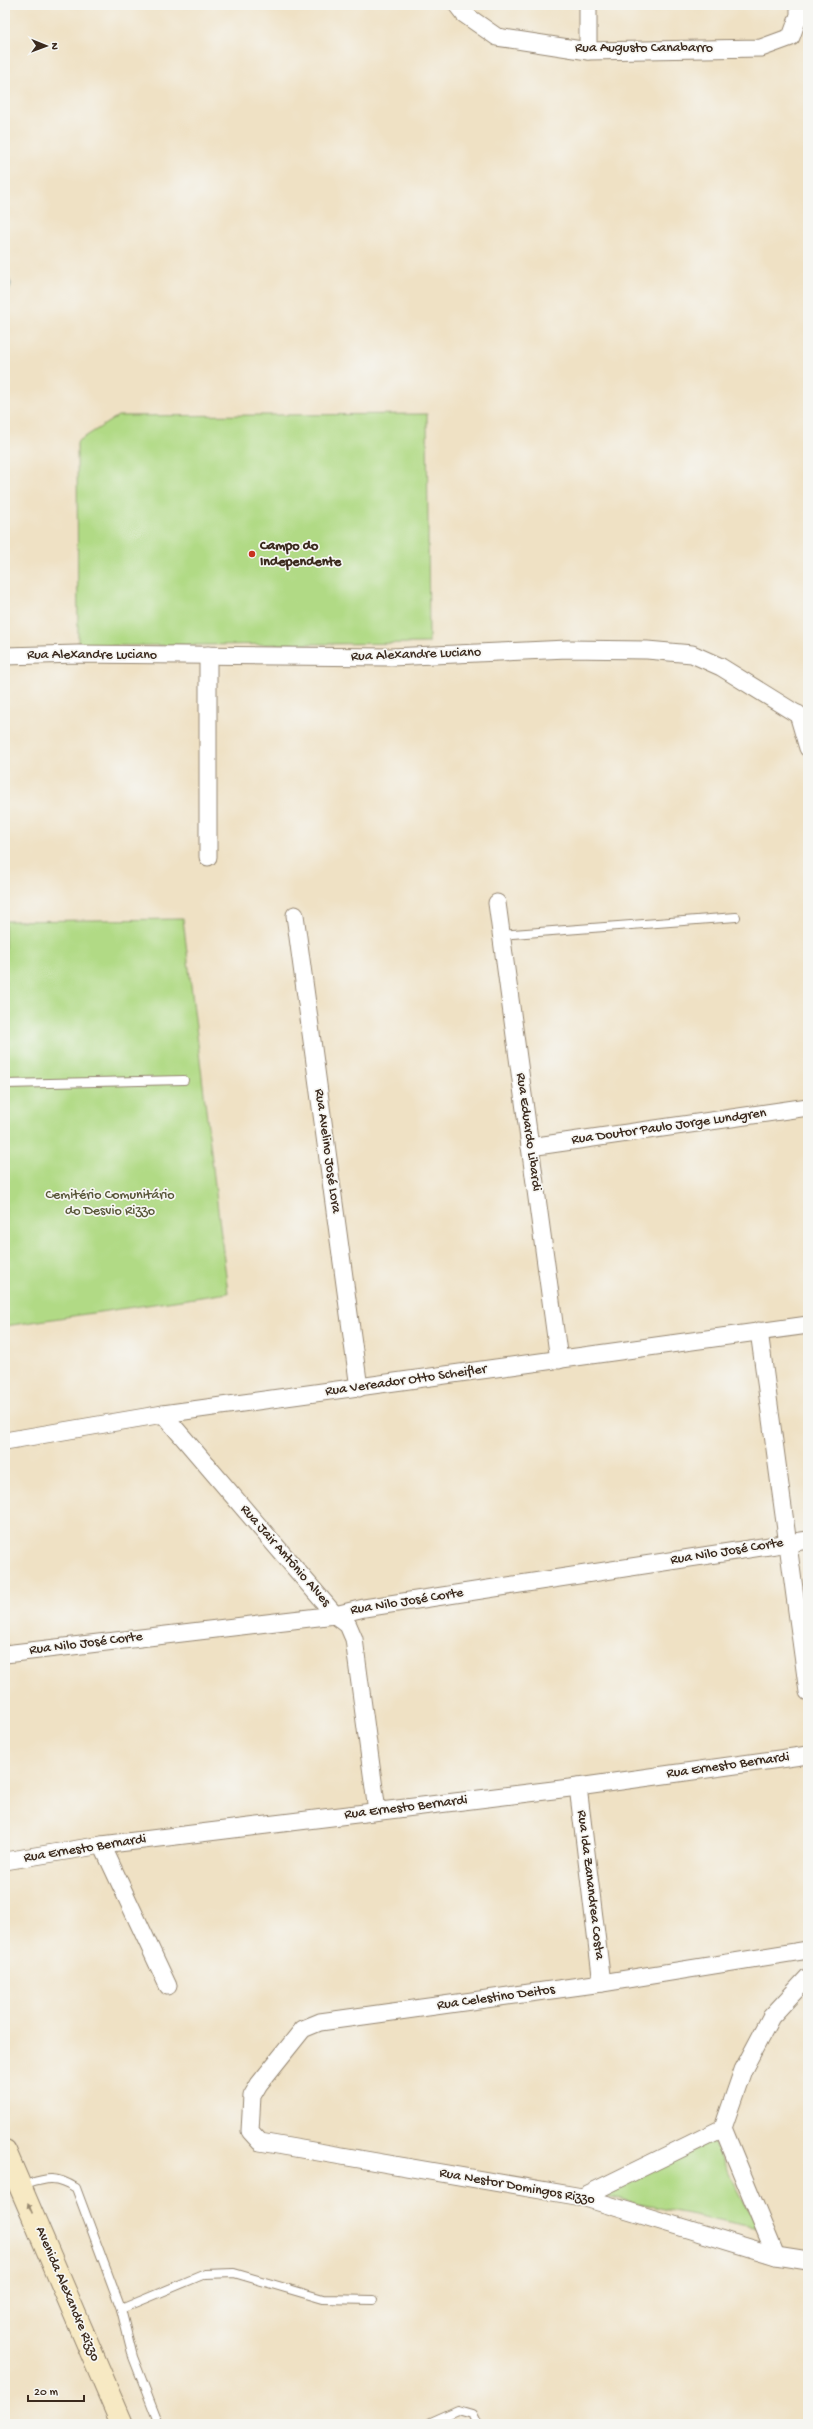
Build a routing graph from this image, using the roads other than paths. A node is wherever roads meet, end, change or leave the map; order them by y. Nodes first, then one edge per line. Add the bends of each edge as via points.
1 (457, 5) edge
2 (588, 5) edge
3 (799, 5) edge
4 (588, 50) junction
5 (208, 655) junction
6 (5, 656) edge
7 (803, 717) edge
8 (808, 748) edge
9 (208, 857) dead end
10 (497, 904) dead end
11 (295, 915) dead end
12 (736, 917) dead end
13 (501, 935) junction
14 (184, 1080) dead end
15 (5, 1084) edge
16 (808, 1107) edge
17 (530, 1148) junction
18 (808, 1325) edge
19 (759, 1331) junction
20 (559, 1360) junction
21 (360, 1388) junction
22 (163, 1414) junction
23 (5, 1442) edge
24 (808, 1540) edge
25 (788, 1542) junction
26 (335, 1615) junction
27 (5, 1654) edge
28 (808, 1692) edge
29 (808, 1755) edge
30 (578, 1788) junction
31 (377, 1811) junction
32 (102, 1845) junction
33 (5, 1861) edge
34 (808, 1950) edge
35 (808, 1977) edge
36 (602, 1983) junction
37 (168, 1986) dead end
38 (723, 2128) junction
39 (250, 2131) joint
40 (5, 2151) edge
41 (21, 2186) junction
42 (582, 2197) junction
43 (776, 2256) junction
44 (808, 2261) edge
45 (373, 2300) dead end
46 (122, 2308) junction
47 (431, 2422) dead end
48 (119, 2423) edge
49 (159, 2424) edge
50 (477, 2424) edge

1 - 4 street, Rua Augusto Canabarro via 496,37
2 - 4 street
3 - 4 street, Rua Augusto Canabarro via 799,15 791,37 761,48
5 - 6 street, Rua Alexandre Luciano
5 - 7 street, Rua Alexandre Luciano via 391,657 567,648 692,654 721,667
5 - 9 street
7 - 8 street
10 - 13 street, Rua Eduardo Libardi
11 - 21 street, Rua Avelino José Lora
12 - 13 lane
13 - 17 street, Rua Eduardo Libardi
14 - 15 lane
16 - 17 street, Rua Doutor Paulo Jorge Lundgren
17 - 20 street, Rua Eduardo Libardi
18 - 19 street, Rua Vereador Otto Scheifler
19 - 20 street, Rua Vereador Otto Scheifler
19 - 25 street
20 - 21 street, Rua Vereador Otto Scheifler
21 - 22 street, Rua Vereador Otto Scheifler
22 - 23 street, Rua Vereador Otto Scheifler
22 - 26 street, Rua Jair Antônio Alves
24 - 25 street, Rua Nilo José Corte
25 - 26 street, Rua Nilo José Corte via 364,1608
25 - 28 street
26 - 27 street, Rua Nilo José Corte
26 - 31 street, Rua Jair Antônio Alves via 348,1625 354,1639
29 - 30 street, Rua Ernesto Bernardi
30 - 31 street, Rua Ernesto Bernardi
30 - 36 street, Rua Ida Zanandrea Costa
31 - 32 street, Rua Ernesto Bernardi
32 - 33 street, Rua Ernesto Bernardi
32 - 37 street
34 - 36 street, Rua Celestino Deitos
35 - 38 street via 771,2017 743,2070
36 - 39 street, Rua Celestino Deitos via 320,2022 303,2029 252,2096
38 - 42 street
38 - 43 street
39 - 42 street, Rua Nestor Domingos Rizzo via 260,2142 280,2146
40 - 41 street, Avenida Alexandre Rizzo
41 - 46 lane via 48,2178 62,2179 76,2188
48 -> 41 street, Avenida Alexandre Rizzo
42 - 43 street, Rua Nestor Domingos Rizzo
43 - 44 street, Rua Nestor Domingos Rizzo
45 - 46 lane via 323,2299 234,2273 205,2274
46 - 49 lane via 133,2357
47 - 50 lane via 458,2410 472,2414

